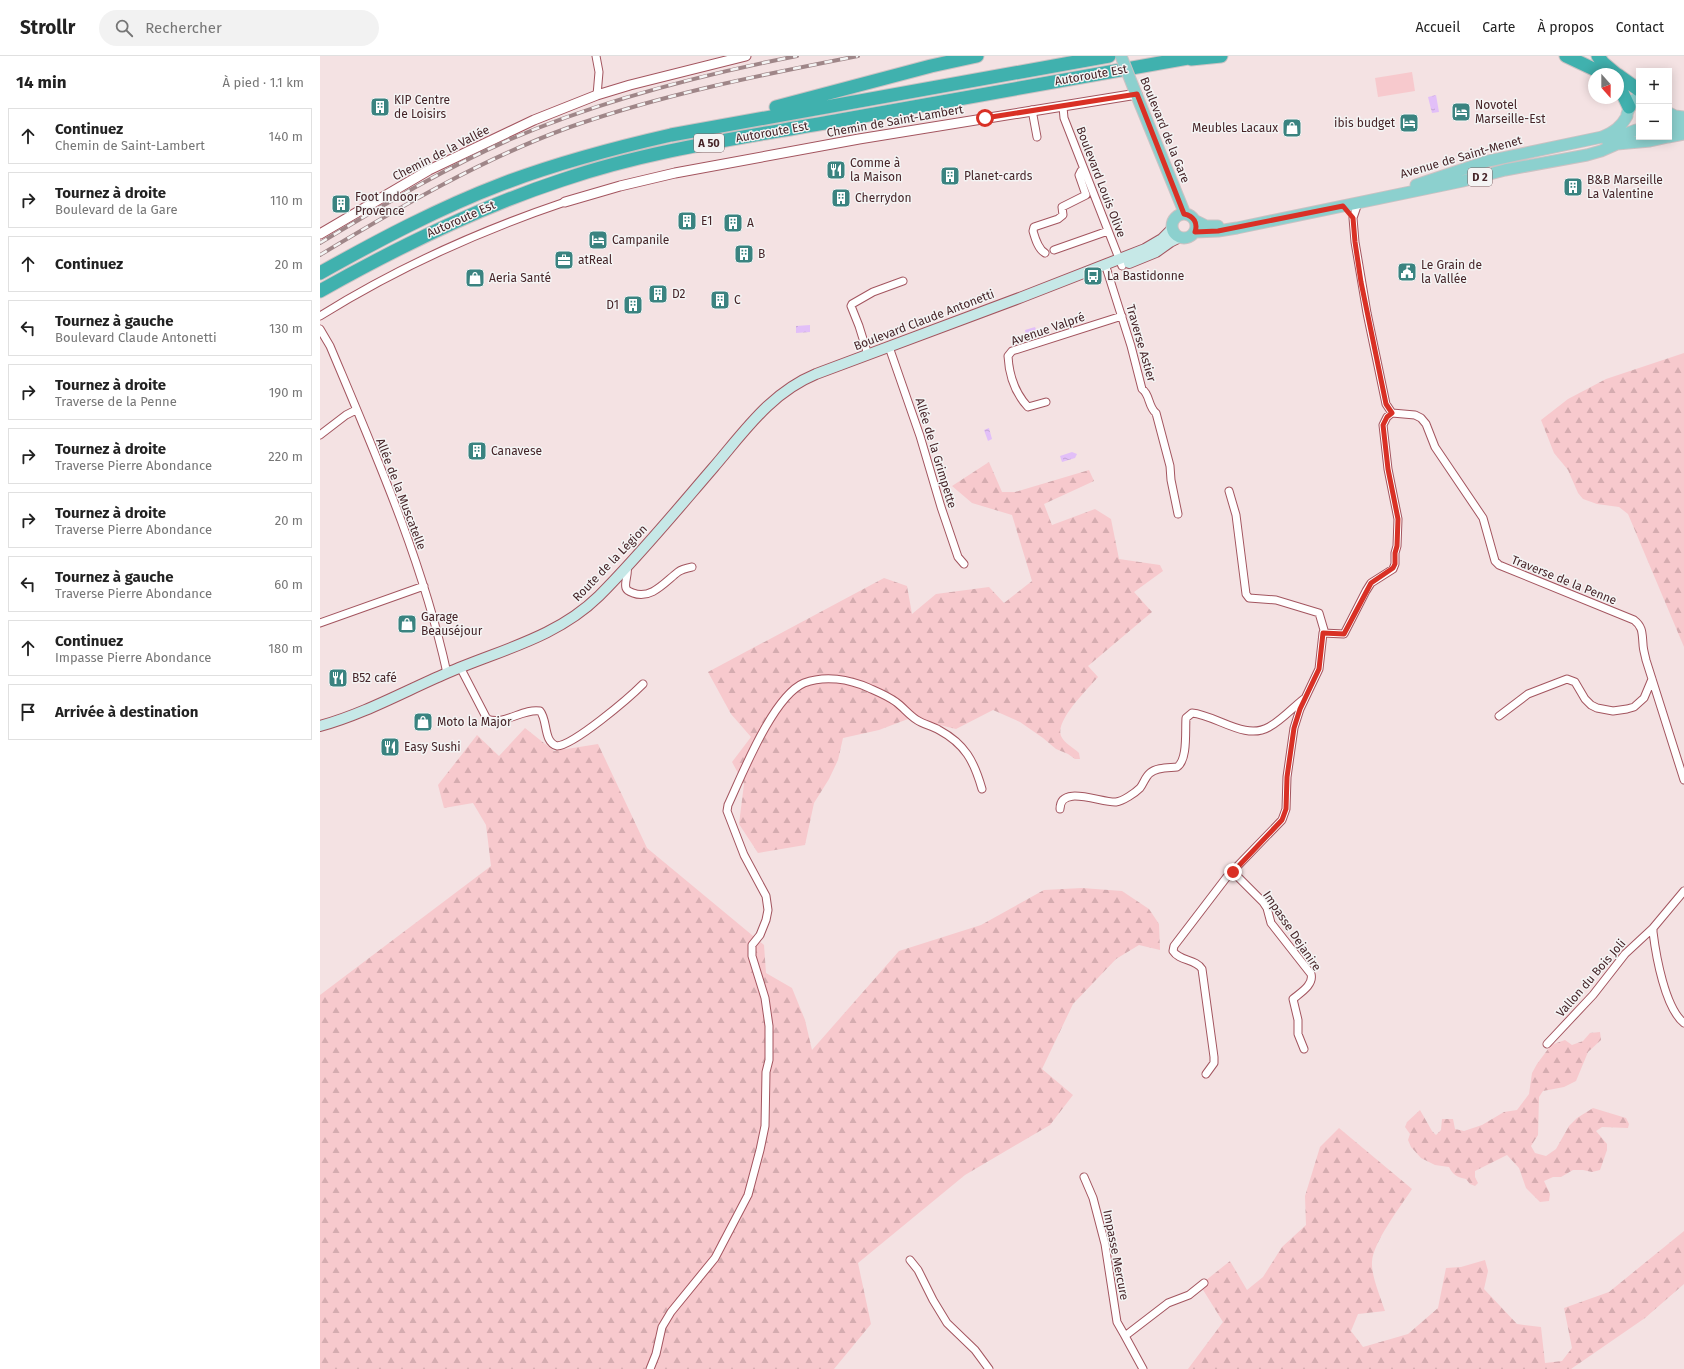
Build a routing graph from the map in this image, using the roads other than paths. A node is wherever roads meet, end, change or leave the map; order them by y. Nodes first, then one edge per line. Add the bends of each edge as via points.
1 (596, 56) edge
2 (746, 56) edge
3 (977, 56) edge
4 (1108, 56) edge
5 (1121, 56) edge
6 (1199, 56) edge
7 (1221, 56) edge
8 (1566, 56) edge
9 (1598, 56) edge
10 (1159, 63) junction
11 (1591, 68) edge
12 (1608, 68) edge
13 (1624, 80) edge
14 (1636, 88) edge
15 (1136, 92) junction
16 (597, 95) junction
17 (1636, 99) edge
18 (1624, 101) edge
19 (1063, 107) junction
20 (1032, 110) junction
21 (1628, 112) junction
22 (1672, 114) edge
23 (1684, 117) edge
24 (1672, 126) edge
25 (1684, 127) edge
26 (1636, 129) edge
27 (1636, 131) edge
28 (1684, 134) edge
29 (671, 135) junction
30 (1672, 136) edge
31 (1037, 137) dead end
32 (1655, 140) edge
33 (1576, 147) dead end
34 (1569, 157) junction
35 (1084, 170) junction
36 (1423, 183) junction
37 (1361, 199) junction
38 (565, 202) joint
39 (1343, 206) junction
40 (1184, 214) junction
41 (1353, 218) junction
42 (1195, 227) junction
43 (1108, 231) junction
44 (320, 234) edge
45 (1175, 234) junction
46 (1054, 250) dead end
47 (1046, 253) dead end
48 (1120, 262) junction
49 (1106, 268) junction
50 (320, 273) edge
51 (903, 281) dead end
52 (320, 291) edge
53 (320, 316) edge
54 (1122, 316) junction
55 (320, 329) edge
56 (889, 347) junction
57 (868, 355) junction
58 (827, 370) joint
59 (1046, 402) dead end
60 (356, 410) junction
61 (1392, 413) junction
62 (320, 435) edge
63 (1229, 491) dead end
64 (1178, 514) dead end
65 (964, 564) dead end
66 (627, 566) junction
67 (692, 567) dead end
68 (424, 586) junction
69 (320, 622) edge
70 (1323, 633) junction
71 (460, 668) junction
72 (447, 673) junction
73 (1652, 679) junction
74 (643, 684) dead end
75 (1307, 696) junction
76 (1499, 716) dead end
77 (320, 726) edge
78 (1684, 780) edge
79 (982, 789) dead end
80 (1060, 809) dead end
81 (1233, 872) junction
82 (1684, 891) edge
83 (1653, 928) junction
84 (1684, 1023) edge
85 (1548, 1044) dead end
86 (1304, 1049) dead end
87 (1206, 1074) dead end
88 (1084, 1177) dead end
89 (910, 1260) dead end
90 (1204, 1283) dead end
91 (1125, 1336) junction
92 (650, 1369) edge
93 (989, 1369) edge
94 (1143, 1369) edge

1 - 16 street via 599,72
2 - 16 street, Chemin de la Vallée
3 - 29 highway
4 - 29 highway, Autoroute Est / A 50
5 - 15 main road, Boulevard de la Gare, bridge
6 - 10 highway, Autoroute Est / A 50
7 - 10 highway
8 - 11 highway
9 - 12 highway
10 - 52 highway, Autoroute Est / A 50 via 727,140 621,163 506,199 463,217 371,262
13 - 14 highway
15 - 19 street, Chemin de Saint-Lambert
15 - 40 main road, Boulevard de la Gare
16 - 44 street, Chemin de la Vallée via 534,120 429,170
17 - 21 main road, Avenue de Saint-Menet
18 - 21 highway
19 - 20 street, Chemin de Saint-Lambert
19 - 35 street, Boulevard Louis Olive via 1064,118
20 - 31 street
20 - 38 street, Chemin de Saint-Lambert via 675,173
21 - 26 main road via 1632,126
21 - 36 main road, Avenue de Saint-Menet / D 2 via 1620,127 1602,137 1488,160
22 - 23 main road
24 - 25 main road
27 - 34 main road, Avenue de Saint-Menet / D 2 via 1620,136 1600,148
28 - 30 main road, Avenue de Saint-Menet / D 2
29 - 50 highway, Autoroute Est / A 50 via 617,147 502,184 401,229
32 - 34 main road, Avenue de Saint-Menet / D 2 via 1622,143 1601,151
33 - 36 main road
34 - 37 main road, Avenue de Saint-Menet / D 2
35 - 43 street, Boulevard Louis Olive
35 - 47 street via 1079,175 1086,195 1062,207 1063,215 1058,219 1034,227 1032,231 1042,252
36 - 37 main road, Avenue de Saint-Menet / D 2
37 - 39 main road, D 2
37 - 41 street
37 - 42 main road, D 2 via 1218,226
38 - 53 street via 432,255
39 - 41 street
39 - 42 main road, D 2 via 1218,231
40 - 42 main road via 1193,217
40 - 45 main road via 1176,217 1172,225
41 - 61 street via 1367,313 1386,404
42 - 45 main road via 1190,238
43 - 46 street
43 - 48 street, Boulevard Louis Olive
45 - 48 main road, Boulevard Claude Antonetti via 1170,242 1156,252
48 - 49 main road, Boulevard Claude Antonetti
49 - 54 street, Traverse Astier
49 - 56 main road, Boulevard Claude Antonetti
51 - 57 street via 873,292 851,306
54 - 59 street, Avenue Valpré via 1012,351 1008,356 1009,369 1020,398 1028,407
54 - 64 street, Traverse Astier via 1142,389 1151,409 1156,413 1170,466
55 - 60 street, Allée de la Muscatelle via 330,346
56 - 57 main road, Boulevard Claude Antonetti
56 - 65 street, Allée de la Grimpette via 958,557
57 - 58 main road, Boulevard Claude Antonetti
58 - 66 main road, Route de la Légion via 794,385 761,411
60 - 62 street
60 - 68 street, Allée de la Muscatelle via 388,484
61 - 70 street via 1383,425 1398,519 1395,564 1371,583 1344,634
61 - 73 street, Traverse de la Penne via 1422,418 1435,447 1483,518 1495,561 1499,565 1634,620 1641,628 1642,644
63 - 70 street via 1234,504 1246,594 1249,598 1276,600 1319,613
66 - 67 street via 626,589 642,595 649,594 679,571
66 - 71 main road, Route de la Légion via 585,609 554,630
68 - 69 street
68 - 72 street, Allée de la Muscatelle via 438,629
70 - 75 street via 1319,669
71 - 72 main road, Route de la Légion
71 - 74 street via 487,719 495,720 540,712 543,714 551,742 557,746 565,744 622,704
72 - 77 main road, Route de la Légion via 381,704
73 - 76 street via 1644,698 1634,707 1627,709 1613,711 1596,708 1585,699 1575,682 1567,679 1528,694
73 - 78 street, Traverse de la Penne
75 - 80 street via 1271,726 1261,730 1244,730 1192,713 1186,718 1184,758 1180,765 1155,770 1146,777 1139,788 1118,802 1072,795 1062,800
75 - 81 street via 1294,728 1287,777 1286,809 1282,820
79 - 92 street via 970,755 957,743 940,730 917,720 895,702 851,681 818,680 803,684 792,691 757,741 727,811 744,855 766,896 768,910 760,935 752,945 752,956 765,998 769,1026 765,1126 748,1195 715,1258 662,1327
81 - 86 street, Impasse Dejanire via 1263,902 1271,923 1311,974 1311,983 1293,999 1298,1034
81 - 87 street via 1214,893 1174,946 1173,951 1175,955 1199,964 1202,969 1214,1057 1214,1063
82 - 83 street
83 - 84 street via 1656,957 1668,996 1673,1011
83 - 85 street, Vallon du Bois Joli via 1625,954 1593,995
88 - 91 street, Impasse Mercure via 1093,1198 1105,1244 1117,1322
89 - 93 street via 947,1323 975,1350
90 - 91 street via 1189,1295 1168,1303
91 - 94 street, Impasse Mercure

